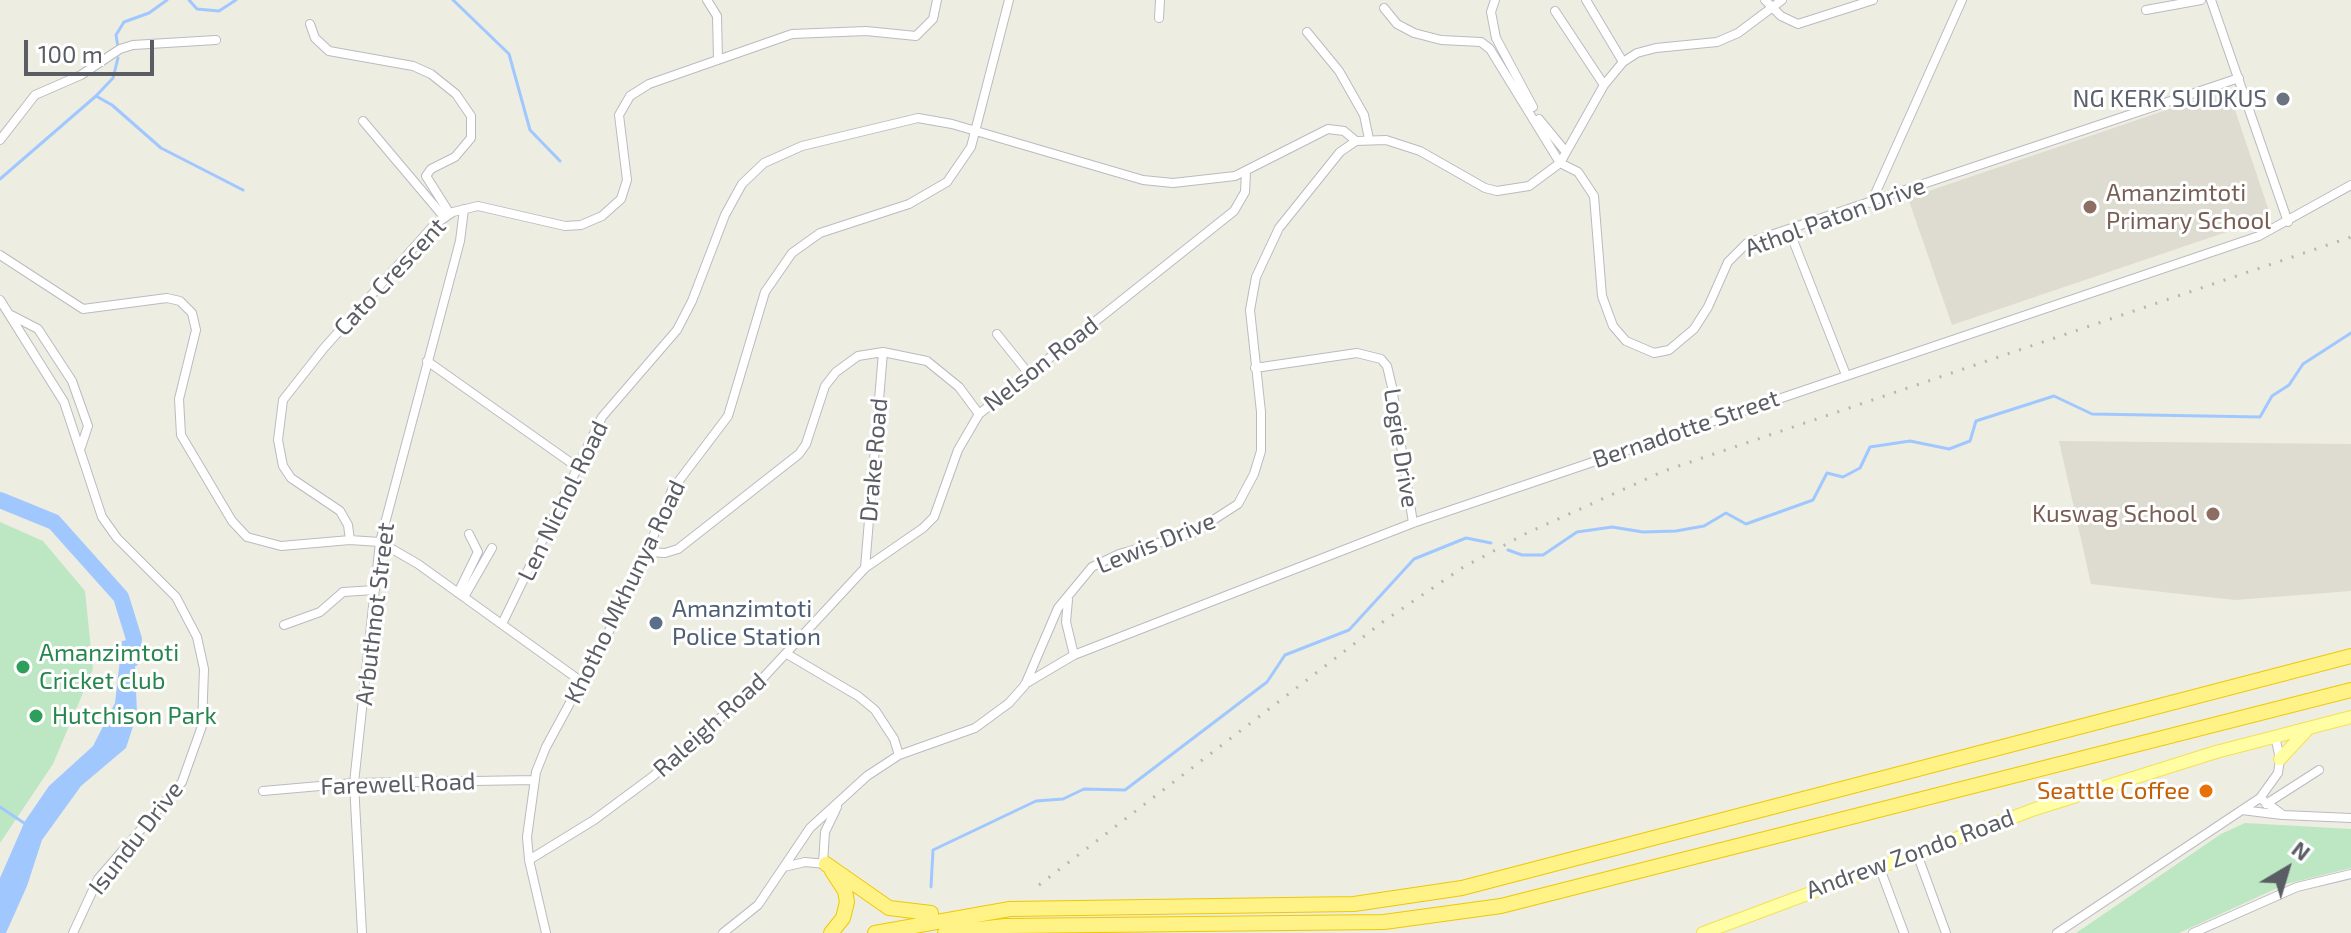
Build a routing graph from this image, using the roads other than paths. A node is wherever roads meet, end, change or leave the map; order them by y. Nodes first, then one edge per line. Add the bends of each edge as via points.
1 (707, 0) edge
2 (937, 0) edge
3 (1009, 0) edge
4 (1160, 0) edge
5 (1495, 0) edge
6 (1586, 0) edge
7 (1765, 0) edge
8 (1782, 0) edge
9 (1873, 0) edge
10 (1962, 0) edge
11 (2201, 0) edge
12 (2212, 0) edge
13 (1384, 8) dead end
14 (1773, 9) junction
15 (2146, 10) dead end
16 (1555, 11) dead end
17 (1159, 18) dead end
18 (310, 24) dead end
19 (1307, 32) dead end
20 (216, 40) dead end
21 (718, 59) junction
22 (1623, 62) junction
23 (2239, 78) junction
24 (1604, 85) junction
25 (363, 121) dead end
26 (975, 132) junction
27 (1369, 139) junction
28 (0, 140) edge
29 (1356, 141) junction
30 (1566, 152) junction
31 (1560, 163) junction
32 (1246, 171) junction
33 (2351, 185) edge
34 (1871, 203) junction
35 (464, 209) junction
36 (447, 216) junction
37 (2288, 222) junction
38 (1789, 230) junction
39 (0, 255) edge
40 (0, 300) edge
41 (11, 315) junction
42 (997, 334) dead end
43 (883, 352) junction
44 (427, 361) junction
45 (1255, 368) junction
46 (1029, 374) junction
47 (1846, 375) junction
48 (979, 414) junction
49 (81, 447) junction
50 (577, 467) junction
51 (1413, 523) junction
52 (469, 534) dead end
53 (350, 540) junction
54 (380, 542) junction
55 (492, 548) dead end
56 (646, 552) junction
57 (865, 568) junction
58 (375, 590) junction
59 (461, 595) junction
60 (1070, 595) junction
61 (502, 624) junction
62 (284, 625) dead end
63 (787, 654) junction
64 (1074, 655) junction
65 (2351, 656) edge
66 (582, 682) junction
67 (1025, 685) junction
68 (2351, 690) edge
69 (2351, 717) edge
70 (2313, 726) junction
71 (2275, 736) junction
72 (899, 755) junction
73 (2280, 759) junction
74 (2319, 770) dead end
75 (534, 780) junction
76 (354, 783) junction
77 (850, 790) junction
78 (263, 791) dead end
79 (2263, 801) junction
80 (2242, 810) junction
81 (2283, 815) junction
82 (2351, 818) edge
83 (1916, 851) junction
84 (529, 860) junction
85 (824, 863) junction
86 (1879, 865) junction
87 (784, 867) junction
88 (2351, 874) edge
89 (1010, 909) junction
90 (73, 933) edge
91 (362, 933) edge
92 (546, 933) edge
93 (723, 933) edge
94 (831, 933) edge
95 (875, 933) edge
96 (945, 933) edge
97 (1703, 933) edge
98 (1904, 933) edge
99 (1946, 933) edge
100 (2057, 933) edge
101 (2193, 933) edge

1 - 21 street via 717,16
2 - 21 street, Cato Crescent via 933,19 916,36 792,34
3 - 26 street, Khotho Mkhunya Road
4 - 17 street
5 - 30 street via 1492,26 1502,53 1543,125
6 - 22 street
7 - 14 street
8 - 14 street
9 - 14 street via 1798,24
10 - 34 street
11 - 15 street
12 - 23 street
13 - 31 street, Athol Paton Drive via 1414,33 1486,44
14 - 22 street via 1717,42 1656,48
16 - 24 street
18 - 36 street via 329,51 413,66 456,94 471,116 471,138 455,157 426,176
19 - 27 street via 1339,71 1364,115
20 - 28 street via 120,49 81,75 35,95
21 - 35 street, Cato Crescent via 649,84 623,104 619,124 627,180 621,199 602,216 565,226 503,210
22 - 24 street
23 - 34 street, Athol Paton Drive
23 - 37 street
24 - 30 street
25 - 36 street
26 - 32 street, Len Nichol Road via 1157,182 1215,180
26 - 50 street, Len Nichol Road via 918,118 802,146 751,172 725,215 682,322 602,417
26 - 56 street, Khotho Mkhunya Road via 963,163 937,190 820,233 780,267 765,292 728,416 672,490
27 - 29 street
27 - 31 street via 1402,143 1497,191 1529,186
29 - 32 street, Len Nichol Road via 1344,131 1328,129
29 - 45 street, Lewis Drive via 1299,198 1267,250 1250,310
30 - 31 street
31 - 38 street, Athol Paton Drive via 1578,172 1594,196 1606,312 1626,341 1639,349 1669,350 1683,339 1708,307 1737,250
32 - 46 street, Nelson Road via 1245,192 1234,211
33 - 37 street, Bernadotte Street
34 - 38 street, Athol Paton Drive
35 - 36 street, Cato Crescent
35 - 44 street, Arbuthnot Street
36 - 53 street, Cato Crescent via 283,400 278,440 283,466 291,478 340,511
37 - 47 street, Bernadotte Street
38 - 47 street
39 - 53 street via 83,309 167,298 180,301 192,313 196,330 179,399 181,435 232,521 247,537 268,545
40 - 41 street, Isundu Drive
41 - 49 street, Isundu Drive via 64,402
41 - 49 street, Isundu Drive via 38,329 72,381 88,426
42 - 46 street
43 - 48 street, Nelson Road via 927,361 959,387
43 - 56 street via 858,356 829,379 806,444 789,463 678,549
43 - 57 street, Drake Road
44 - 50 street
44 - 54 street, Arbuthnot Street
45 - 51 street, Logie Drive via 1357,353 1381,359 1392,387
45 - 60 street, Lewis Drive via 1261,451 1238,504 1193,533 1092,567
46 - 48 street, Nelson Road
47 - 51 street, Bernadotte Street
48 - 57 street, Raleigh Road via 963,439 934,517
49 - 90 street, Isundu Drive via 102,517 190,619 206,688 197,747 182,782 98,879
50 - 61 street, Len Nichol Road
51 - 64 street, Bernadotte Street
52 - 59 street via 478,552
53 - 54 street
54 - 58 street, Arbuthnot Street
54 - 59 street
55 - 59 street
56 - 66 street, Khotho Mkhunya Road
57 - 63 street, Raleigh Road
58 - 62 street via 343,592 320,612
58 - 76 street, Arbuthnot Street
59 - 61 street
60 - 64 street via 1066,622
60 - 67 street, Lewis Drive via 1058,608
61 - 66 street
63 - 72 street via 875,710
63 - 84 street, Raleigh Road via 629,796
64 - 67 street, Bernadotte Street
65 - 89 highway via 1462,888 1354,904
66 - 75 street, Khotho Mkhunya Road
67 - 72 street, Lewis Drive via 975,728
68 - 96 highway via 1475,911 1384,922 1005,926
69 - 70 main road, Andrew Zondo Road
70 - 71 main road, Andrew Zondo Road
70 - 73 main road
71 - 73 street
71 - 83 main road, Andrew Zondo Road
72 - 77 street, Lewis Drive
73 - 79 street
74 - 79 street
75 - 76 street, Farewell Road
75 - 84 street, Khotho Mkhunya Road
76 - 78 street, Farewell Road
76 - 91 street, Arbuthnot Street
77 - 85 street via 830,819
77 - 87 street, Lewis Drive via 810,828
79 - 80 street
79 - 81 street
80 - 81 street
80 - 100 street
81 - 82 street
83 - 86 main road, Andrew Zondo Road
83 - 99 street
84 - 92 street, Khotho Mkhunya Road
85 - 87 street
85 - 89 highway via 900,911
85 - 94 highway via 847,902
86 - 97 main road, Andrew Zondo Road
86 - 98 street
87 - 93 street, Lewis Drive via 758,905
88 - 101 street via 2297,887
89 - 95 highway

